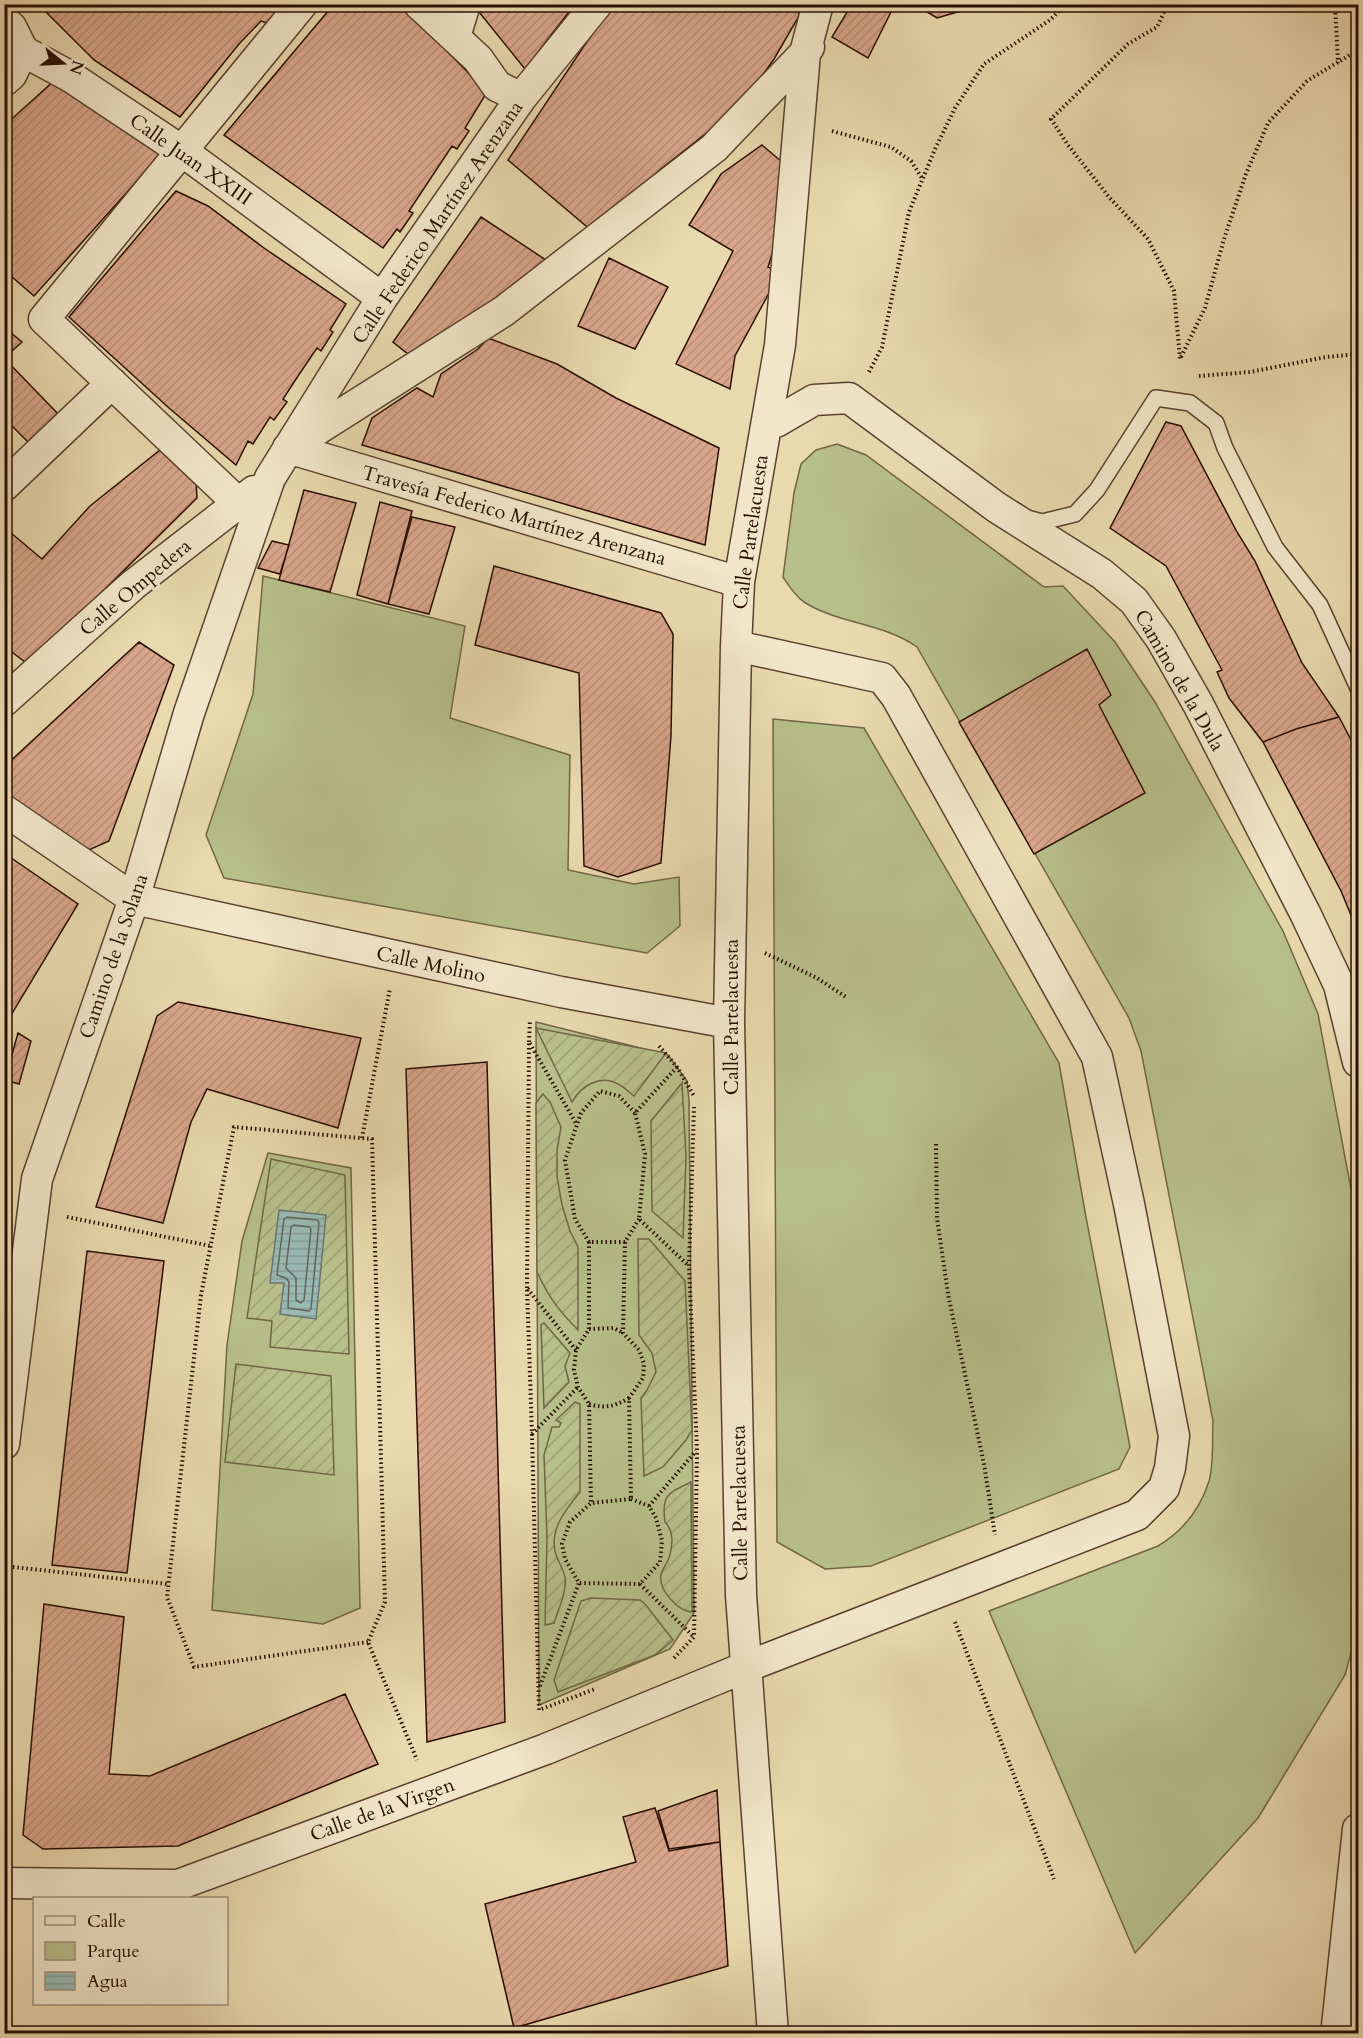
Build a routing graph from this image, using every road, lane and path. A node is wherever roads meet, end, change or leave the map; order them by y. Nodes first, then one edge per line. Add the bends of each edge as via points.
1 (302, 4) edge
2 (419, 4) edge
3 (465, 4) edge
4 (597, 4) edge
5 (818, 4) edge
6 (833, 4) edge
7 (1066, 4) edge
8 (1168, 4) edge
9 (1335, 4) edge
10 (4, 21) edge
11 (454, 37) junction
12 (1359, 50) edge
13 (23, 51) junction
14 (805, 53) junction
15 (1338, 63) junction
16 (4, 81) edge
17 (521, 98) junction
18 (799, 124) junction
19 (182, 151) junction
20 (922, 179) junction
21 (382, 298) junction
22 (1359, 354) edge
23 (112, 383) junction
24 (849, 398) junction
25 (1156, 398) junction
26 (766, 425) junction
27 (288, 448) junction
28 (270, 478) junction
29 (4, 486) edge
30 (238, 503) junction
31 (996, 507) junction
32 (739, 582) junction
33 (736, 646) junction
34 (1359, 688) edge
35 (4, 701) edge
36 (4, 810) edge
37 (134, 899) junction
38 (731, 941) junction
39 (396, 956) junction
40 (846, 997) dead end
41 (729, 1023) junction
42 (1359, 1062) edge
43 (635, 1113) junction
44 (577, 1125) junction
45 (362, 1138) junction
46 (936, 1144) dead end
47 (34, 1210) junction
48 (639, 1219) junction
49 (589, 1242) junction
50 (625, 1242) junction
51 (211, 1246) junction
52 (689, 1266) junction
53 (527, 1288) junction
54 (589, 1329) junction
55 (623, 1333) junction
56 (576, 1350) junction
57 (578, 1387) junction
58 (629, 1398) junction
59 (590, 1404) junction
60 (532, 1434) junction
61 (4, 1444) edge
62 (697, 1451) junction
63 (631, 1499) junction
64 (591, 1503) junction
65 (649, 1506) junction
66 (4, 1566) edge
67 (1001, 1568) junction
68 (579, 1583) junction
69 (168, 1584) junction
70 (640, 1584) junction
71 (943, 1591) junction
72 (694, 1637) junction
73 (368, 1642) junction
74 (672, 1660) dead end
75 (746, 1667) junction
76 (605, 1685) dead end
77 (538, 1690) junction
78 (430, 1791) junction
79 (1359, 1829) edge
80 (1054, 1879) dead end
81 (4, 1883) edge
82 (773, 2034) edge
83 (1338, 2034) edge

1 - 19 street
2 - 11 street
3 - 11 street
4 - 17 street, Calle Federico Martínez Arenzana
5 - 14 street
6 - 14 street
7 - 20 path via 1050,20 984,64 955,108
8 - 15 path via 1157,27 1128,44 1051,119 1109,197 1148,239 1174,291 1180,358 1204,308 1246,174 1268,123 1307,81
9 - 15 path
10 - 13 street
11 - 17 street via 477,58 497,86
12 - 15 path
13 - 16 street
13 - 19 street, Calle Juan XXIII via 71,77
14 - 18 street, Calle Partelacuesta
14 - 27 street via 714,148 504,311
17 - 21 street, Calle Federico Martínez Arenzana
18 - 20 path via 891,147 911,161
18 - 26 street, Calle Partelacuesta via 780,345
19 - 21 street, Calle Juan XXIII
19 - 23 street via 44,319
20 - 24 path via 909,212 882,347
21 - 27 street, Calle Federico Martínez Arenzana
22 - 25 path via 1250,372 1195,376
23 - 29 street
23 - 30 street
24 - 26 street via 814,400
24 - 31 street, Camino de la Dula
25 - 31 lane via 1097,490 1075,514 1042,522
25 - 34 lane via 1190,403 1216,423 1275,547 1320,605
26 - 32 street, Calle Partelacuesta
27 - 28 street, Calle Federico Martínez Arenzana
27 - 32 street, Travesía Federico Martínez Arenzana
28 - 30 street, Calle Ompedera
28 - 37 street, Camino de la Solana via 189,713
30 - 35 street, Calle Ompedera via 133,585
31 - 42 street, Camino de la Dula via 1102,574 1134,601 1161,639 1198,704 1339,985
32 - 33 street, Calle Partelacuesta
33 - 38 street, Calle Partelacuesta
33 - 67 street, Calle de la Virgen via 882,678 896,696 1097,1057 1174,1436 1170,1468 1164,1488 1137,1515
36 - 37 street
37 - 39 street, Calle Molino
37 - 47 street, Camino de la Solana via 37,1179
38 - 40 path via 774,956
38 - 41 street, Calle Partelacuesta
39 - 41 street, Calle Molino
39 - 45 path
41 - 75 street, Calle Partelacuesta via 741,1595
43 - 44 path via 619,1096 600,1091 581,1113
43 - 48 path via 645,1154
43 - 52 path via 677,1067 694,1094
44 - 49 path via 565,1160 575,1219
44 - 53 path via 529,1042
45 - 51 path via 234,1127
45 - 73 path via 372,1139 385,1602
46 - 67 path via 937,1218 948,1294 984,1464
47 - 51 path
47 - 61 street, Camino de la Solana
48 - 50 path
48 - 52 path
49 - 50 path
49 - 54 path
50 - 55 path
51 - 69 path via 201,1295
52 - 62 path
53 - 56 path
53 - 60 path
54 - 55 path via 614,1328
54 - 56 path
55 - 58 path via 639,1350 644,1364 643,1378
56 - 57 path via 574,1370
57 - 59 path
57 - 60 path
58 - 59 path via 615,1407
58 - 63 path
59 - 64 path
60 - 77 path
62 - 65 path
62 - 72 path
63 - 64 path
63 - 65 path
64 - 68 path via 570,1522 562,1544 565,1559
65 - 70 path via 662,1541 660,1562
66 - 69 path
67 - 71 street, Calle de la Virgen
68 - 70 path
68 - 77 path
69 - 73 path via 167,1597 194,1667
70 - 72 path
71 - 75 street, Calle de la Virgen
71 - 80 path
72 - 74 path
73 - 78 path
75 - 78 street, Calle de la Virgen via 546,1749
75 - 82 street, Calle Partelacuesta
76 - 77 path via 539,1710
78 - 81 street, Calle de la Virgen via 178,1885
79 - 83 street

